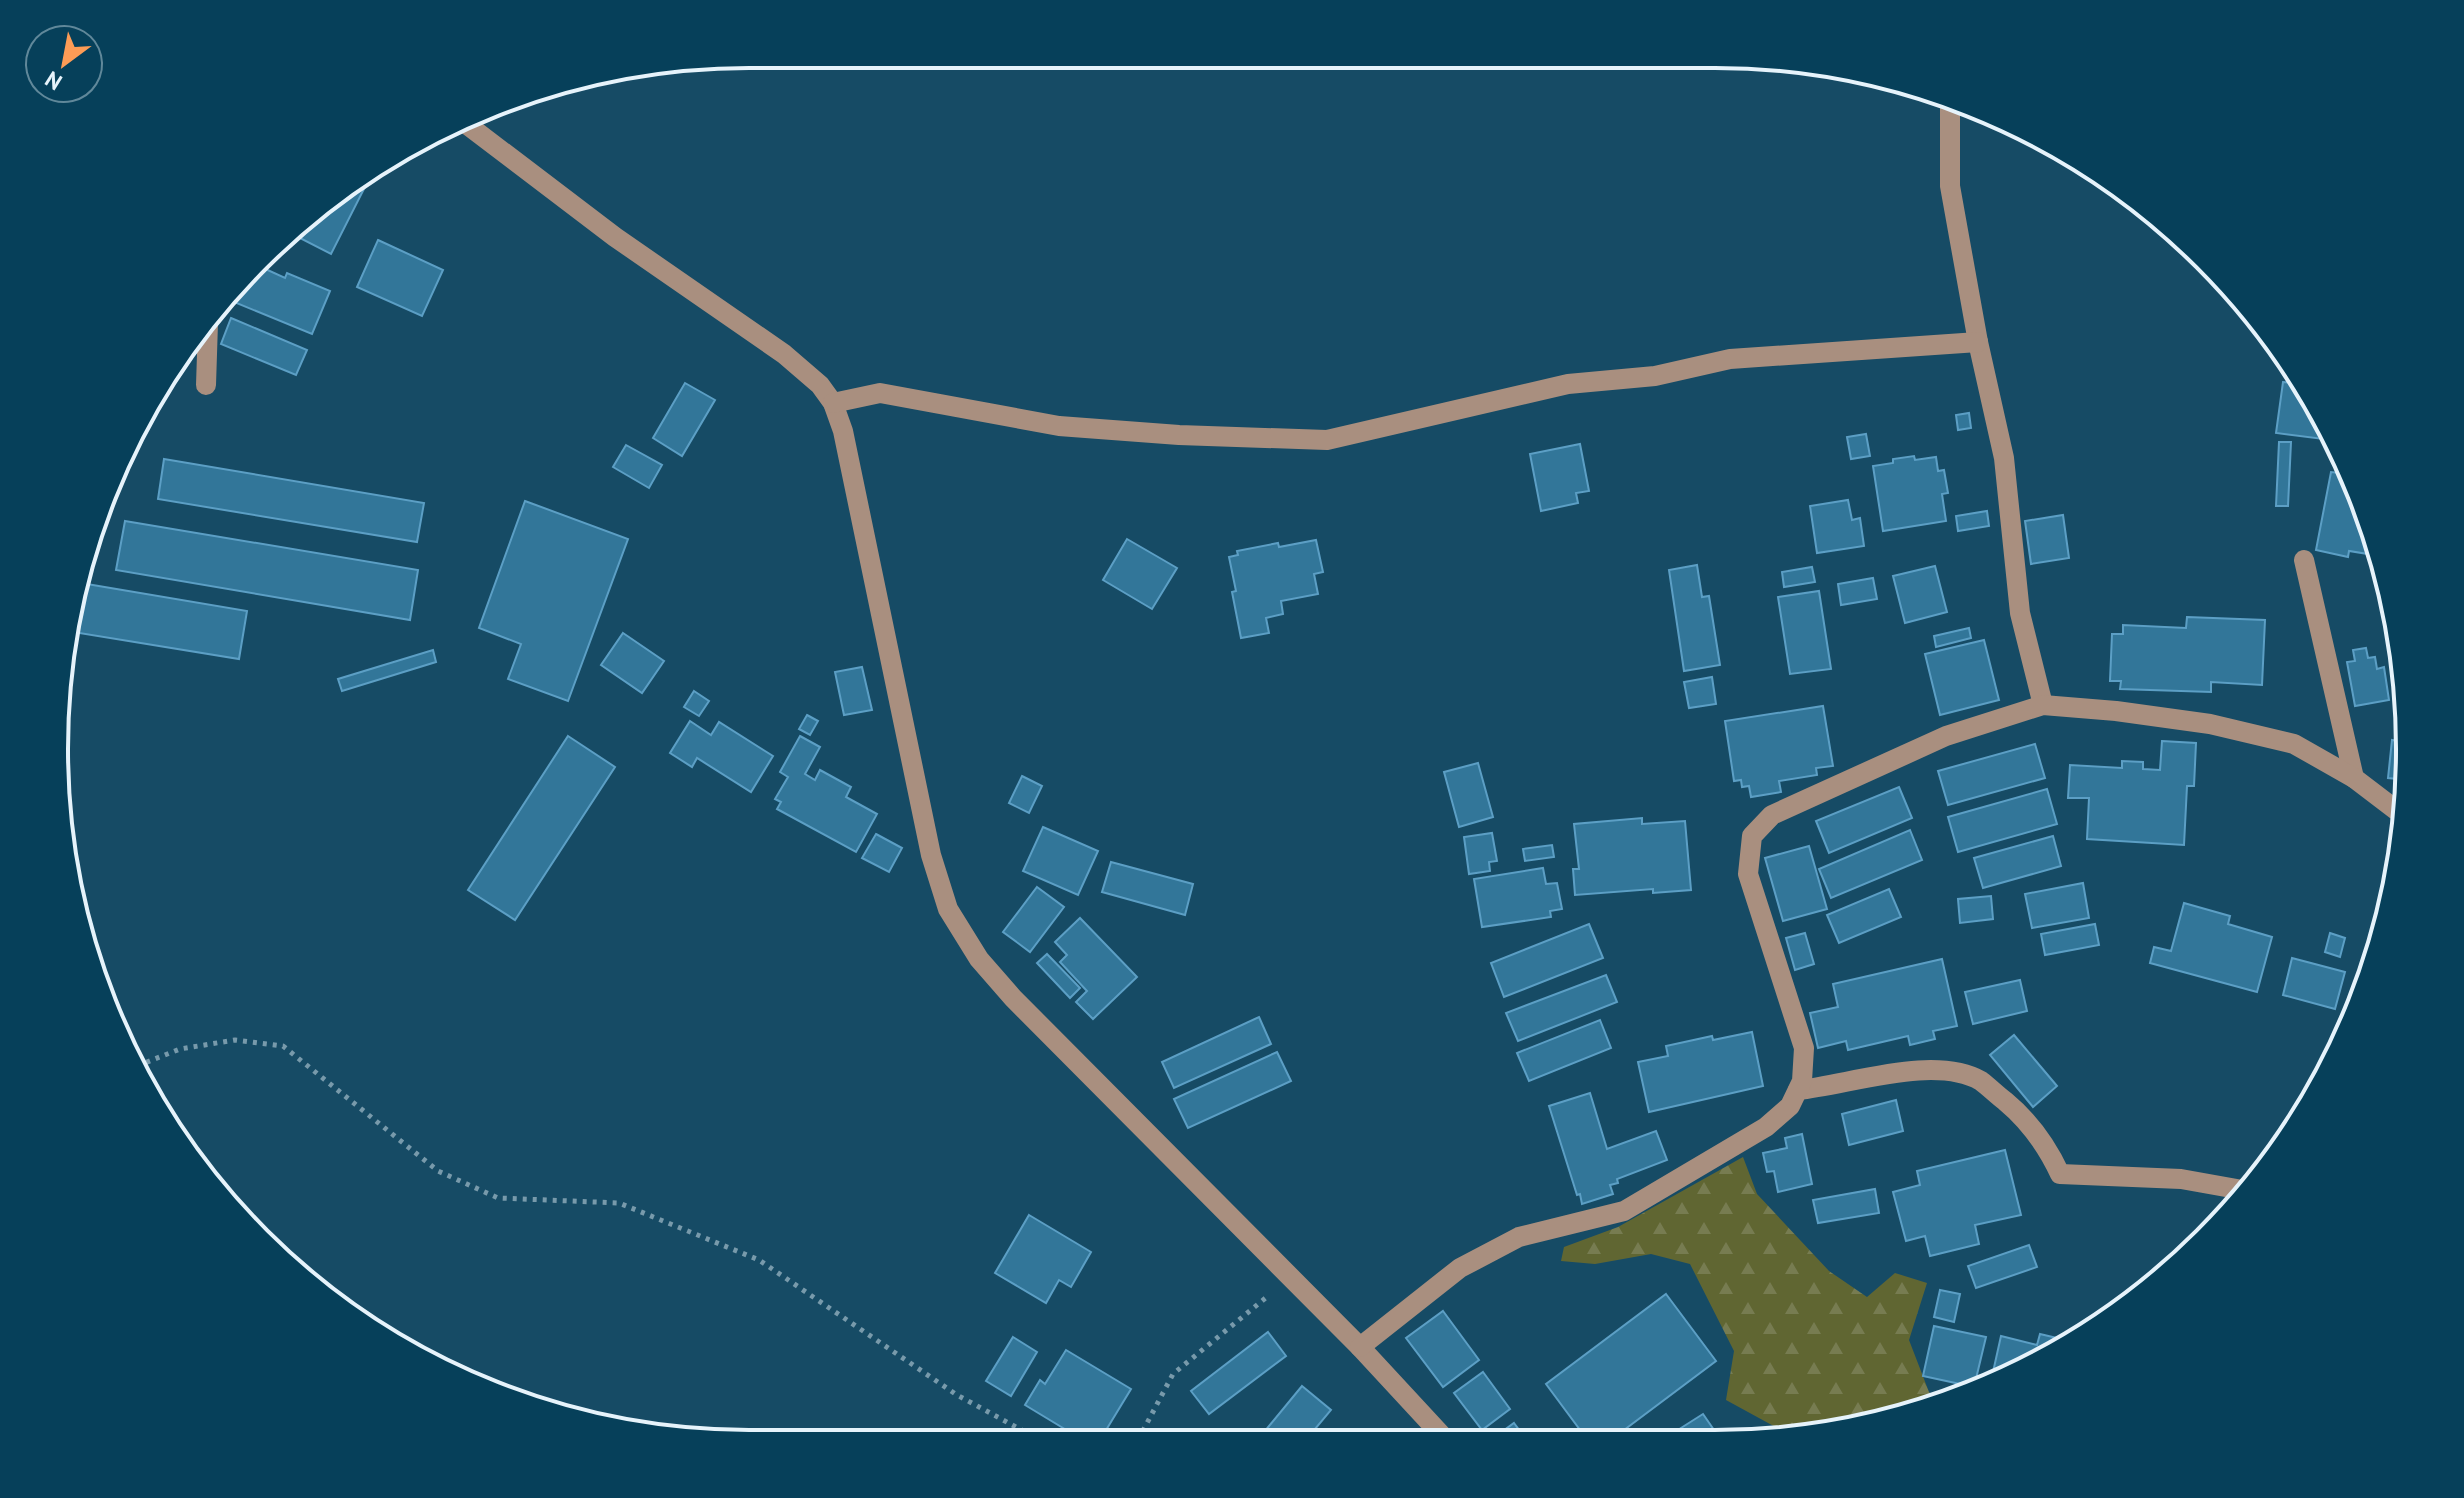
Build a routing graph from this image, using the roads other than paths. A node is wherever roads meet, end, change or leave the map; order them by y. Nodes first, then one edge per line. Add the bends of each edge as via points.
1 (1950, 110) edge
2 (471, 128) edge
3 (208, 336) edge
4 (1978, 342) junction
5 (206, 385) dead end
6 (833, 403) junction
7 (2304, 560) dead end
8 (2043, 705) junction
9 (2354, 778) junction
10 (2393, 808) edge
11 (1798, 1090) junction
12 (2235, 1189) edge
13 (1360, 1347) junction
14 (1437, 1430) edge

1 - 4 street via 1950,186
2 - 6 street via 615,237 784,354
3 - 5 street
4 - 6 street via 1730,359 1655,376 1568,384 1327,440 1059,426 880,393
4 - 8 street via 2004,458 2020,613
6 - 13 street via 931,855 948,909 979,959 1013,998
7 - 9 street
8 - 9 street via 2224,727 2294,744
8 - 11 street via 1917,749 1772,815 1752,836 1748,874 1804,1048
9 - 10 street
11 - 12 street via 1915,1071 1948,1071 1979,1080 2013,1108 2047,1147 2060,1174 2181,1179
11 - 13 street via 1790,1106 1766,1127 1624,1211 1519,1237 1460,1268
13 - 14 street

